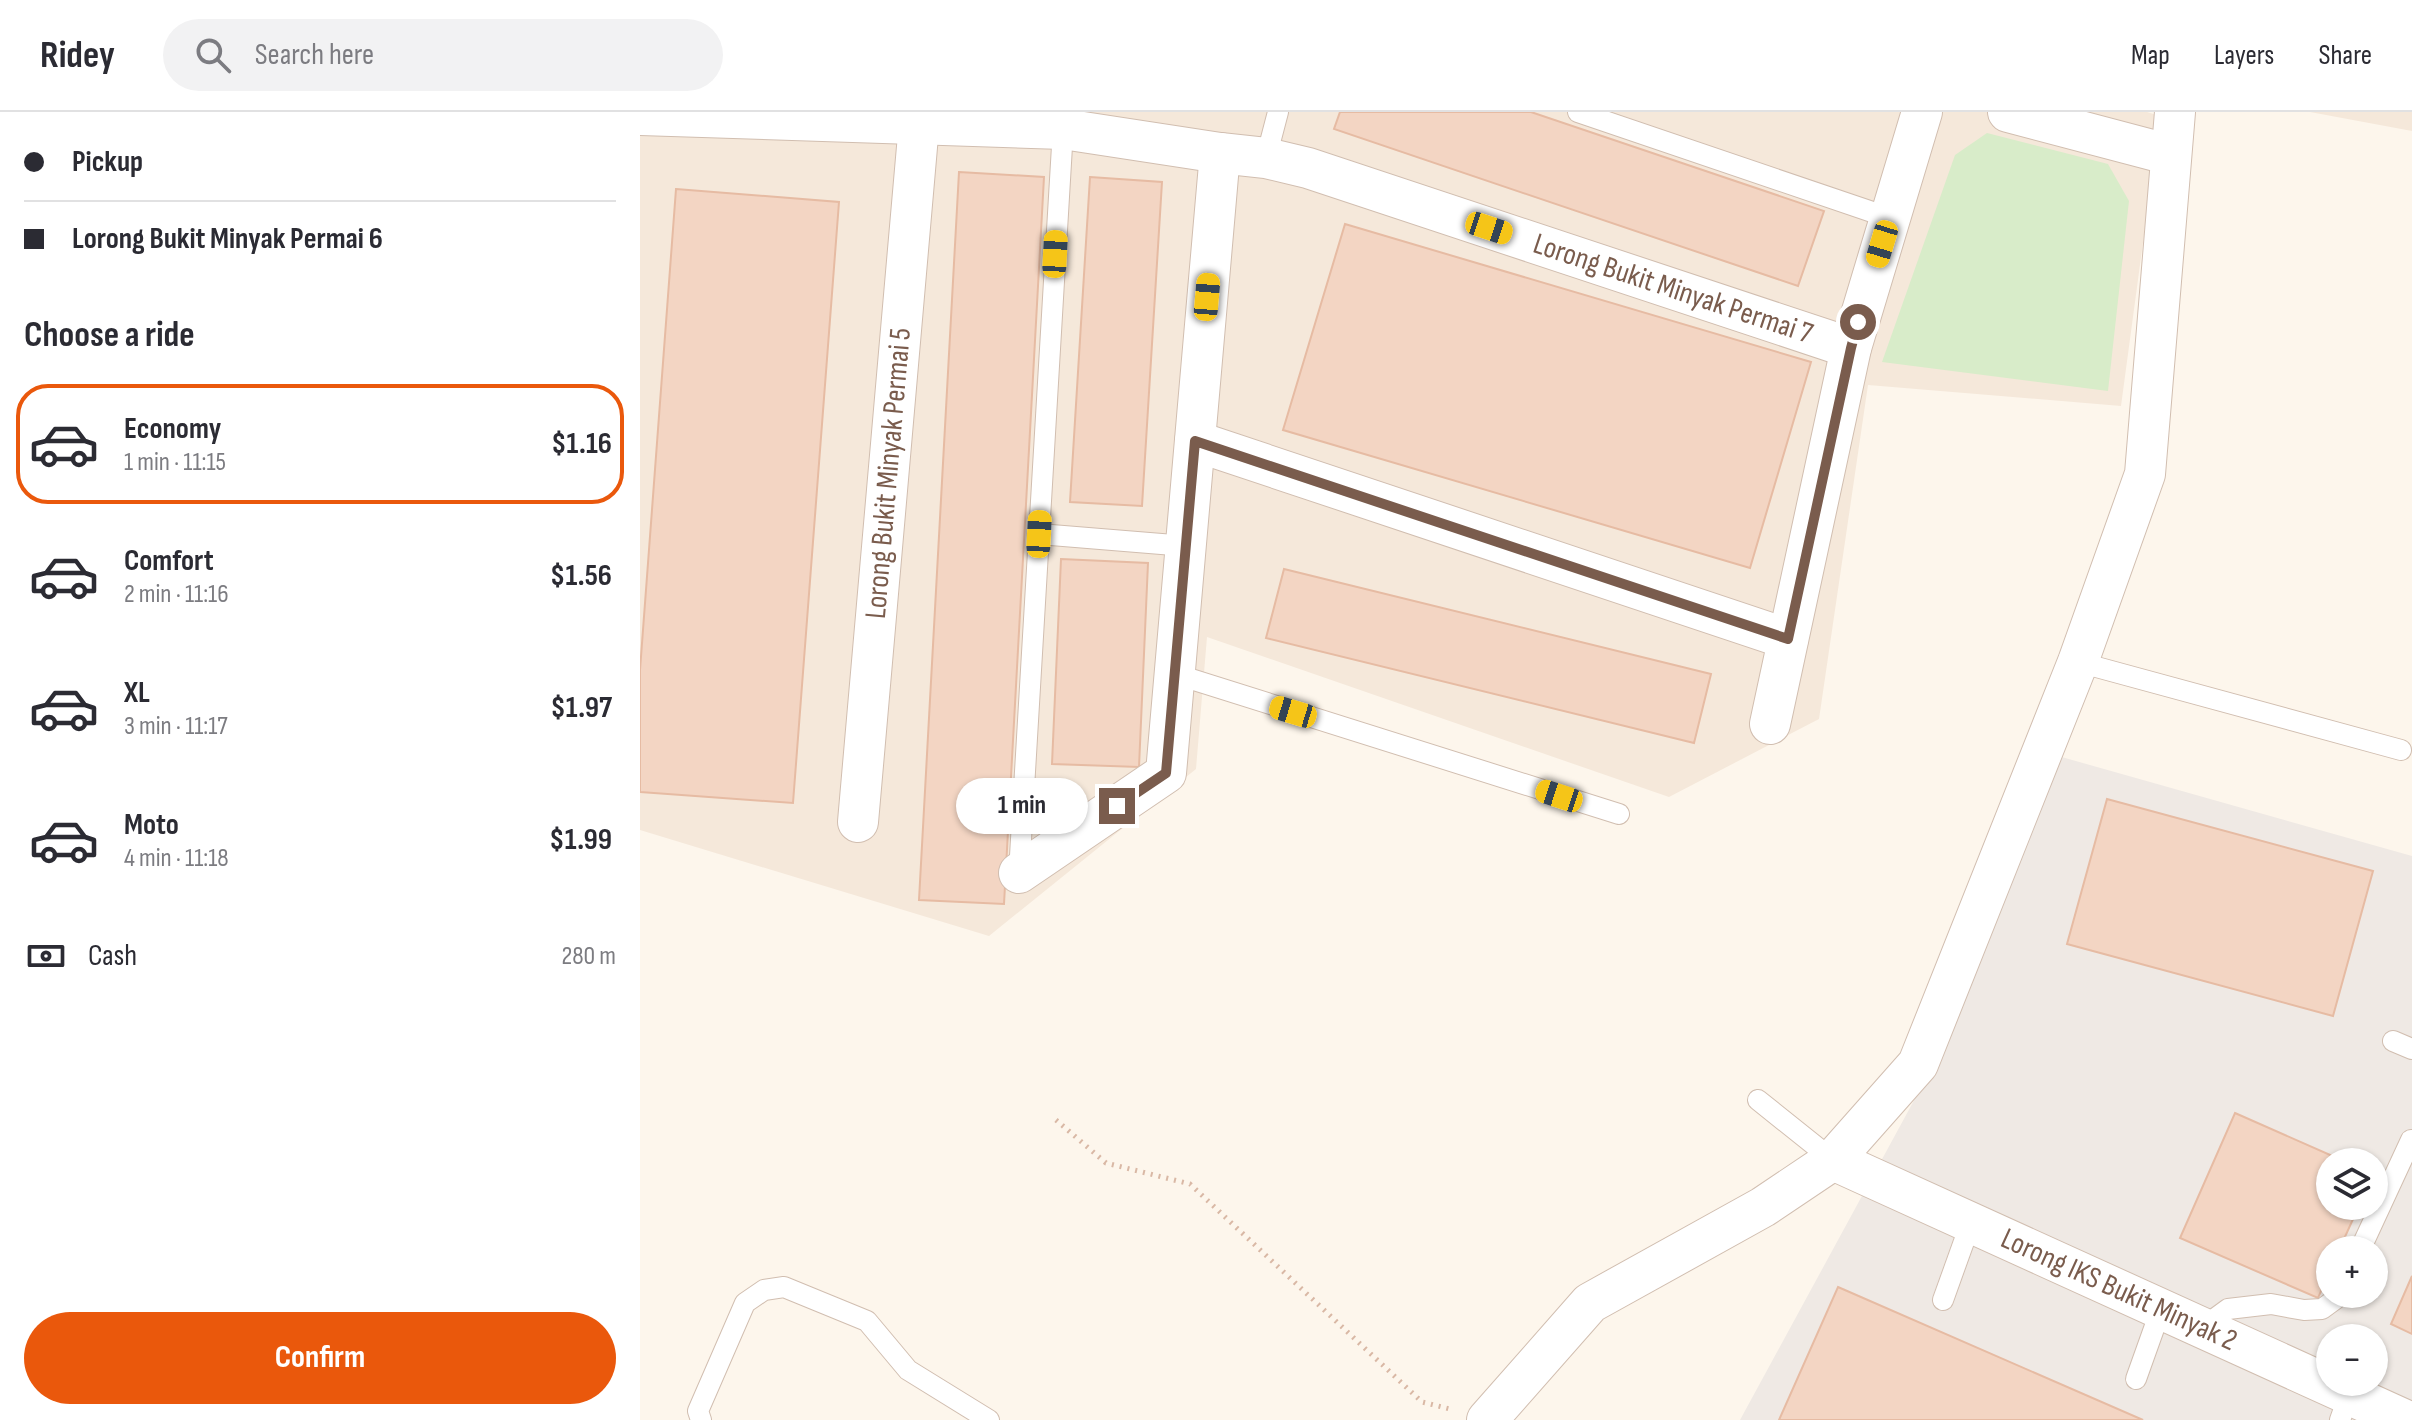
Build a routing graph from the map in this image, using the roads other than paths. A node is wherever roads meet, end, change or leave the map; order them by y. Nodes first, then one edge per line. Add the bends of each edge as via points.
1 (1278, 112) edge
2 (1578, 112) edge
3 (1922, 112) edge
4 (2008, 112) edge
5 (2175, 112) edge
6 (640, 115) edge
7 (919, 124) junction
8 (1063, 129) junction
9 (1220, 153) junction
10 (2171, 155) junction
11 (1266, 158) junction
12 (1890, 218) junction
13 (1851, 348) junction
14 (1195, 441) junction
15 (1039, 534) junction
16 (1186, 546) junction
17 (1788, 639) junction
18 (2078, 662) junction
19 (1175, 674) junction
20 (1770, 724) dead end
21 (2401, 750) dead end
22 (1619, 814) dead end
23 (858, 822) dead end
24 (1019, 873) joint
25 (1758, 1100) dead end
26 (2411, 1140) edge
27 (1833, 1160) junction
28 (1971, 1222) junction
29 (2366, 1236) edge
30 (1943, 1300) dead end
31 (2323, 1308) edge
32 (2161, 1309) junction
33 (2202, 1328) junction
34 (2136, 1379) dead end
35 (2345, 1407) edge
36 (701, 1420) edge
37 (989, 1420) edge
38 (1487, 1420) edge
39 (2405, 1420) edge

1 - 11 lane
2 - 12 lane
3 - 12 street
4 - 10 street
5 - 10 street
6 - 7 street, Lorong Bukit Minyak Permai 7
7 - 8 street, Lorong Bukit Minyak Permai 7
7 - 23 street, Lorong Bukit Minyak Permai 5
8 - 9 street, Lorong Bukit Minyak Permai 7
8 - 15 lane
9 - 11 street, Lorong Bukit Minyak Permai 7
9 - 14 street
10 - 18 street via 2145,474
11 - 13 street, Lorong Bukit Minyak Permai 7
12 - 13 street
13 - 17 street
14 - 16 street
14 - 17 street
15 - 16 lane
15 - 24 lane
16 - 19 street
17 - 20 street
18 - 21 lane
18 - 27 street via 1918,1064
19 - 22 lane
19 - 24 street via 1166,773
25 - 27 lane
26 - 29 lane
27 - 28 street, Lorong IKS Bukit Minyak 2
27 - 38 street via 1763,1207 1590,1303
28 - 30 lane
28 - 32 street, Lorong IKS Bukit Minyak 2
31 - 33 lane via 2271,1304 2228,1309
32 - 33 street, Lorong IKS Bukit Minyak 2
32 - 34 lane
33 - 35 street, Lorong IKS Bukit Minyak 2
35 - 39 street, Lorong IKS Bukit Minyak 2
36 - 37 lane via 698,1411 745,1303 764,1290 784,1287 867,1321 908,1370

